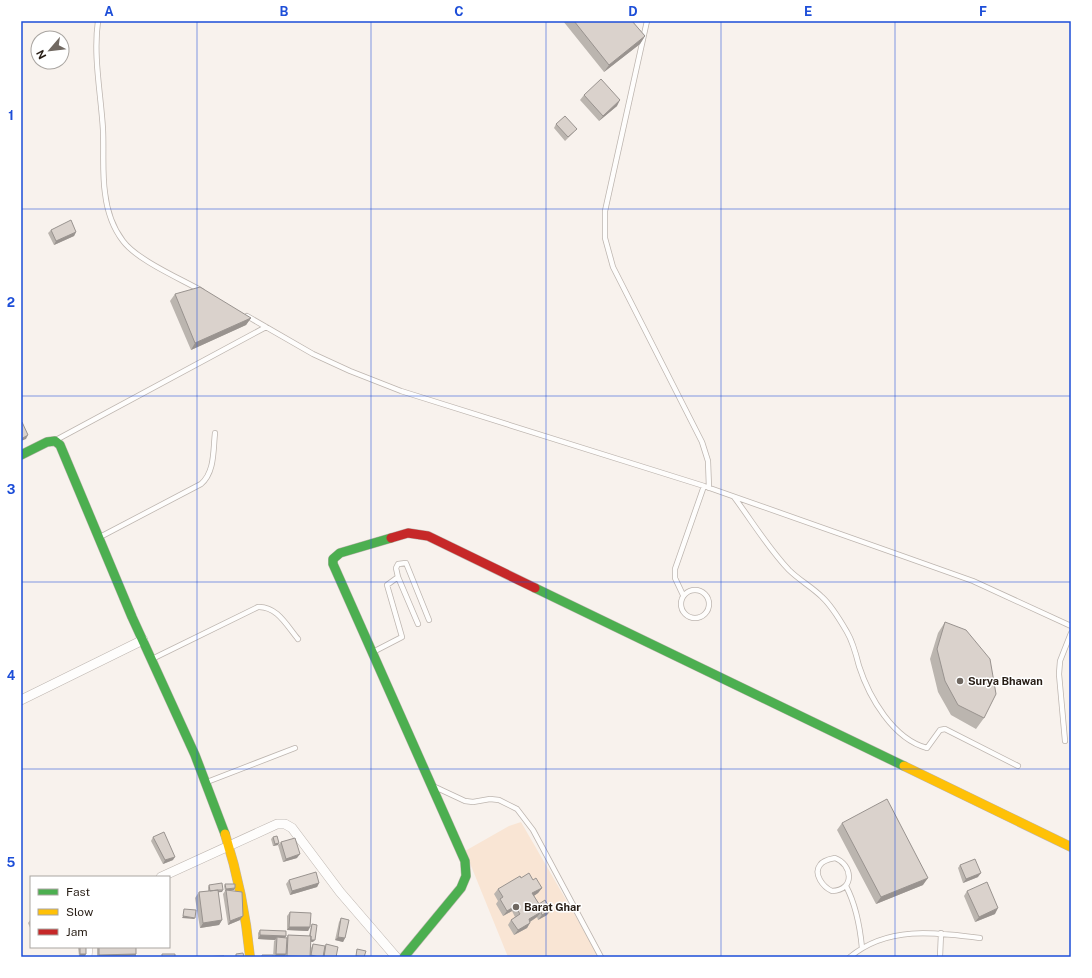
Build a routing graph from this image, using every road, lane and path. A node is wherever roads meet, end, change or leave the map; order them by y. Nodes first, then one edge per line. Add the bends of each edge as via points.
1 (98, 21) edge
2 (646, 21) edge
3 (206, 293) edge
4 (239, 312) edge
5 (266, 327) junction
6 (215, 432) dead end
7 (55, 441) junction
8 (21, 455) edge
9 (707, 487) junction
10 (734, 497) junction
11 (100, 537) junction
12 (398, 577) junction
13 (683, 595) junction
14 (429, 620) dead end
15 (418, 624) dead end
16 (1071, 626) edge
17 (1071, 633) edge
18 (298, 639) dead end
19 (143, 640) junction
20 (371, 652) junction
21 (152, 659) junction
22 (21, 700) edge
23 (1065, 742) dead end
24 (295, 748) dead end
25 (1018, 766) dead end
26 (205, 782) junction
27 (430, 784) junction
28 (229, 845) junction
29 (1071, 847) edge
30 (163, 876) edge
31 (846, 886) junction
32 (941, 933) junction
33 (980, 938) dead end
34 (862, 948) junction
35 (411, 953) edge
36 (250, 957) edge
37 (396, 957) edge
38 (404, 957) edge
39 (601, 957) edge
40 (850, 957) edge
41 (940, 957) edge

1 - 3 lane via 96,40 108,210 124,242 138,255
2 - 9 lane via 605,211 606,249 704,447 708,461
4 - 5 lane
5 - 7 lane
5 - 9 lane via 313,354 401,391
6 - 11 lane via 211,470 201,484
7 - 8 street via 47,442
7 - 11 street via 60,445
9 - 10 lane
9 - 13 lane via 676,568 675,578
10 - 16 lane via 973,581
10 - 25 lane via 782,562 831,607 852,641 859,667 877,704 905,737 927,748 940,730 945,729
11 - 19 street
12 - 14 lane via 396,566 405,562
12 - 15 lane
12 - 20 lane via 387,585 402,637
13 - 13 lane via 694,590 702,593 710,603 706,613 702,617 693,618 684,612 681,604
17 - 23 lane via 1060,661 1059,674
18 - 21 lane via 274,610 258,607
19 - 21 street
19 - 22 street
20 - 27 street
20 - 29 street via 334,569 333,559 340,553 408,534 428,536
21 - 26 street
24 - 26 lane
26 - 28 street
27 - 35 street via 465,861 466,876 461,888
27 - 39 lane via 465,801 499,800 517,809 533,830
28 - 30 street
28 - 36 street via 245,902
28 - 37 street via 277,824 285,824 292,828 353,909
31 - 31 lane via 837,891 828,889 819,878 820,865 827,860 840,860 849,876
31 - 34 lane via 856,913
32 - 33 lane
32 - 34 lane via 899,935 872,942
32 - 41 lane
34 - 40 lane
35 - 38 street

